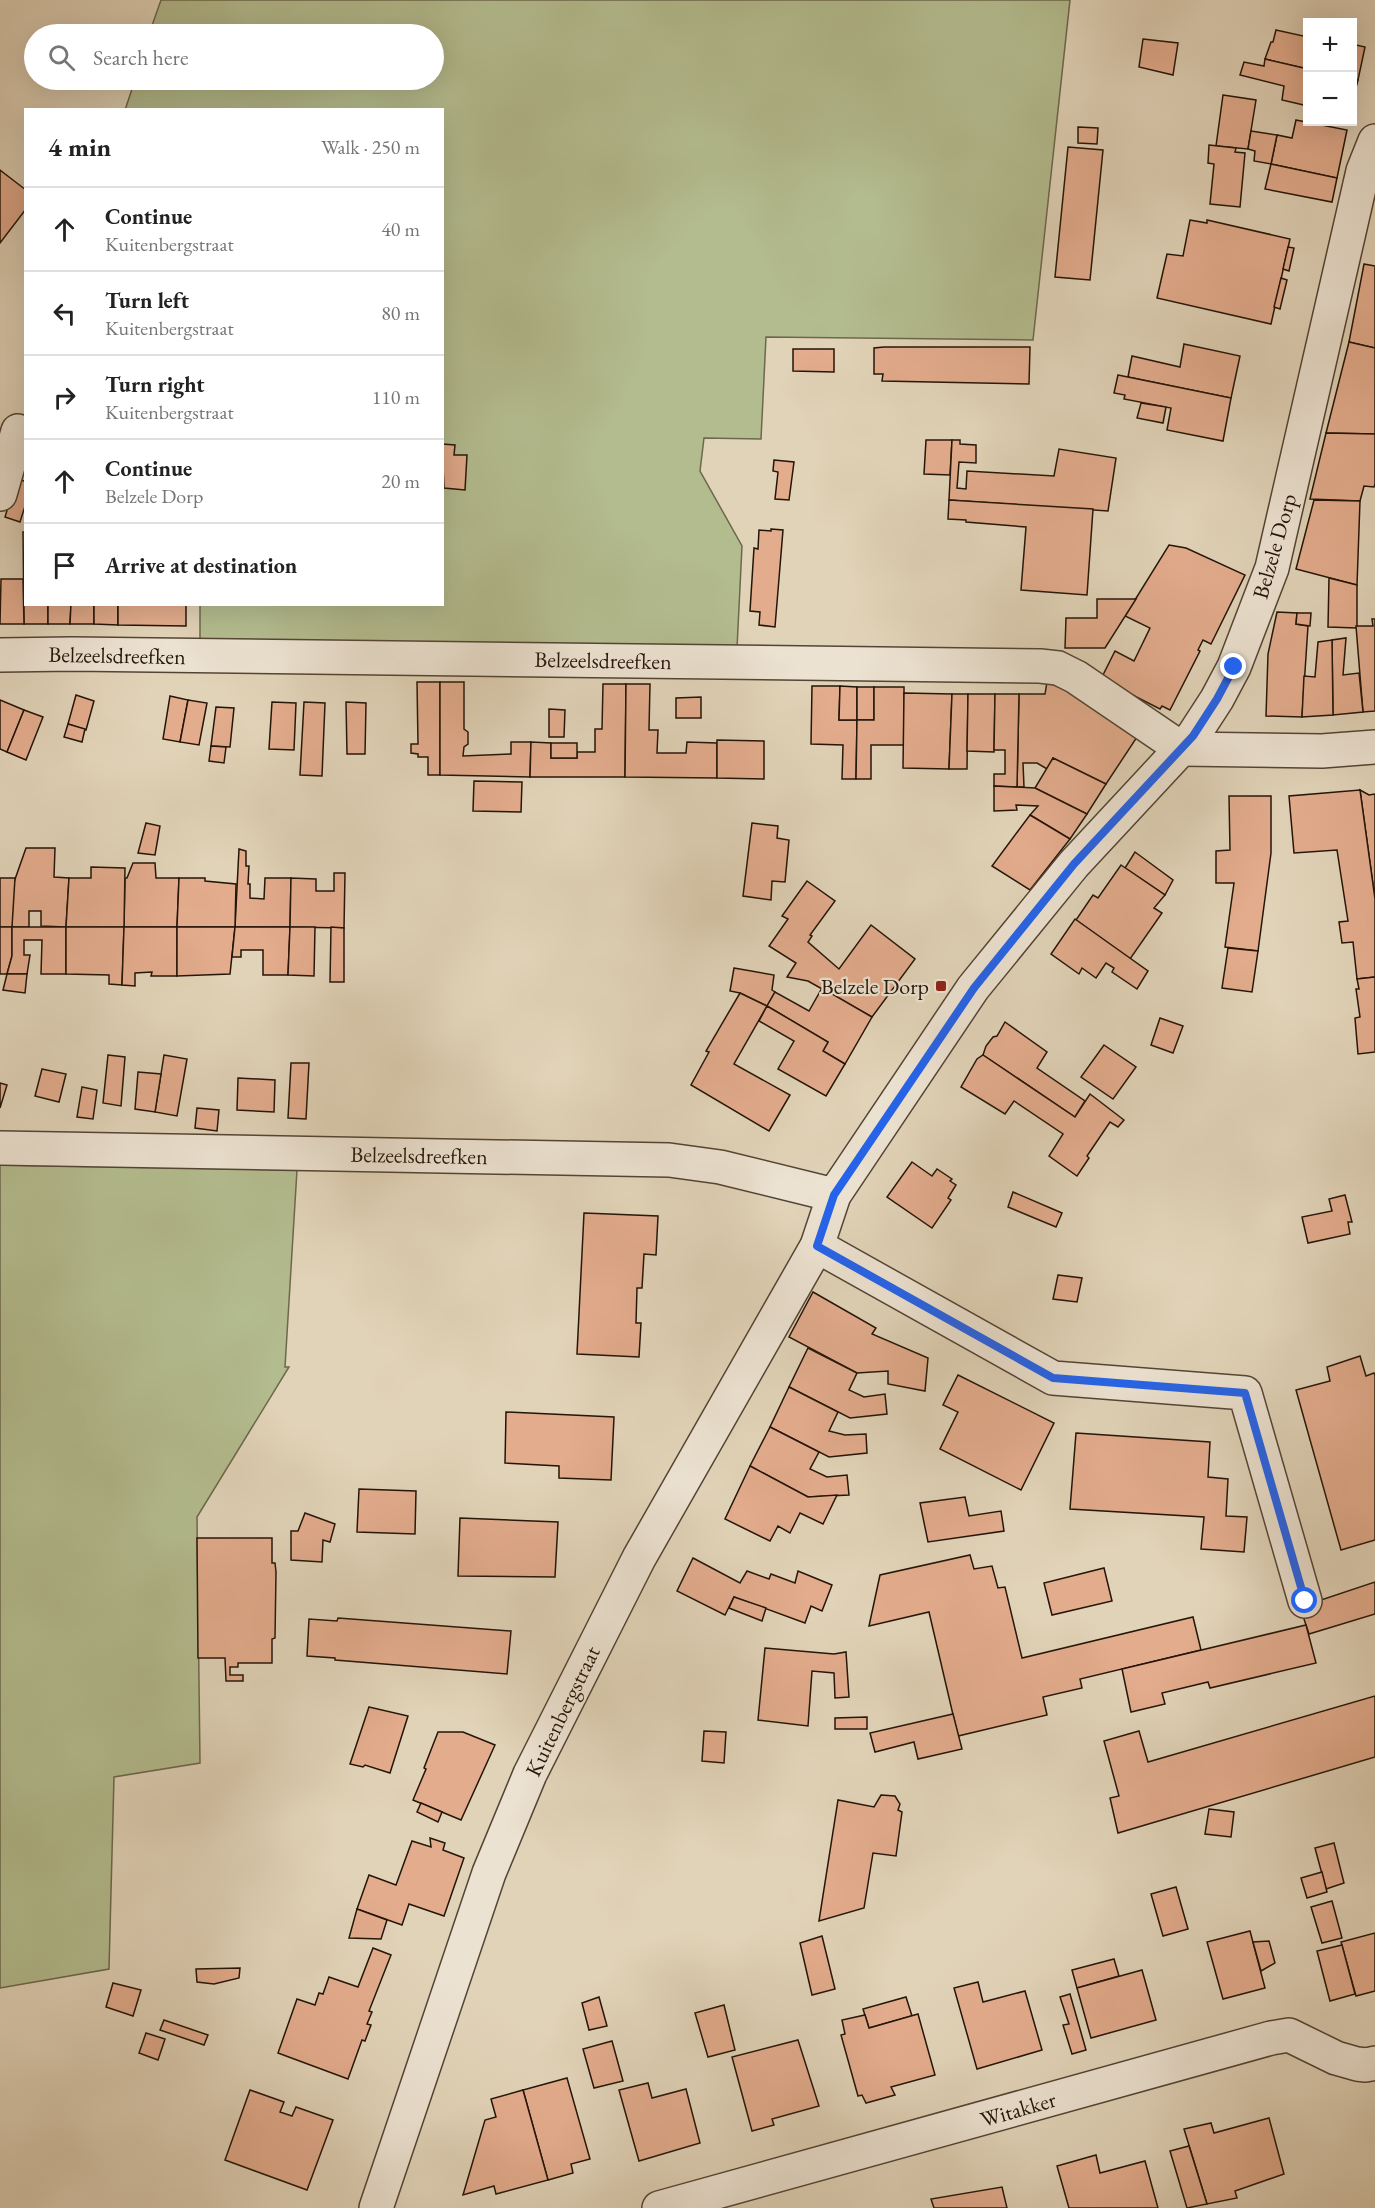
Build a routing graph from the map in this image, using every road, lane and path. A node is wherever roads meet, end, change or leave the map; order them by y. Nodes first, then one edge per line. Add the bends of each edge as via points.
1 (1375, 141) edge
2 (18, 431) dead end
3 (0, 494) edge
4 (0, 655) edge
5 (1375, 747) edge
6 (1182, 749) junction
7 (0, 1148) edge
8 (834, 1195) junction
9 (817, 1246) junction
10 (1305, 1601) dead end
11 (1375, 2063) edge
12 (376, 2208) edge
13 (659, 2208) edge

1 - 6 street, Belzele Dorp via 1363,171 1272,568 1234,667
2 - 3 street
4 - 6 street, Belzeelsdreefken via 1040,666 1076,677
5 - 6 street via 1322,751
6 - 8 street, Kuitenbergstraat via 1074,864 974,988
7 - 8 street, Belzeelsdreefken via 669,1160 720,1167
8 - 9 street, Kuitenbergstraat
9 - 10 street via 1053,1378 1245,1393
9 - 12 street, Kuitenbergstraat via 639,1558 530,1774 489,1873
11 - 13 street, Witakker via 1357,2064 1336,2058 1289,2035 1271,2038

